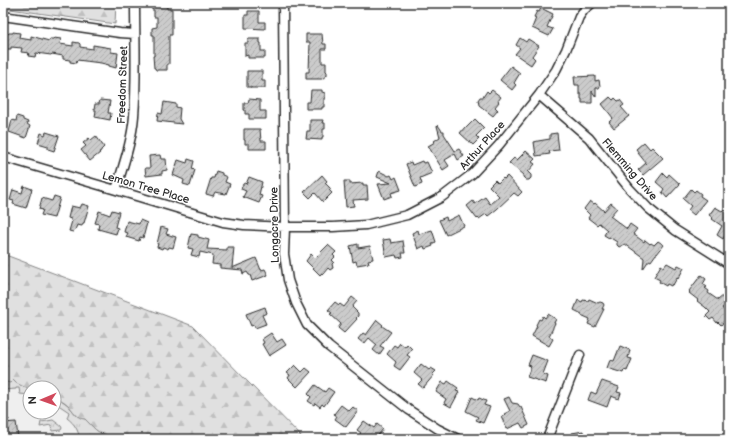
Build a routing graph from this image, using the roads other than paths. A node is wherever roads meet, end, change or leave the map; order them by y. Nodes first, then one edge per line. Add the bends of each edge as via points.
1 (135, 3) edge
2 (283, 3) edge
3 (591, 4) edge
4 (3, 16) edge
5 (135, 34) junction
6 (539, 95) junction
7 (3, 157) edge
8 (116, 190) junction
9 (285, 228) junction
10 (729, 264) edge
11 (580, 355) dead end
12 (458, 439) edge
13 (547, 439) edge

1 - 5 street, Freedom Street
2 - 9 street, Longacre Drive
3 - 6 street, Arthur Place via 579,17 556,70
4 - 5 street
5 - 8 street, Freedom Street via 134,117
6 - 9 street, Arthur Place via 472,174 442,197 408,216 366,225
6 - 10 street, Flemming Drive via 589,138 648,208 675,230
7 - 8 street, Lemon Tree Place
8 - 9 street, Lemon Tree Place via 223,222
9 - 12 street, Longacre Drive via 284,254 288,280 307,325 329,347 409,410
11 - 13 street

